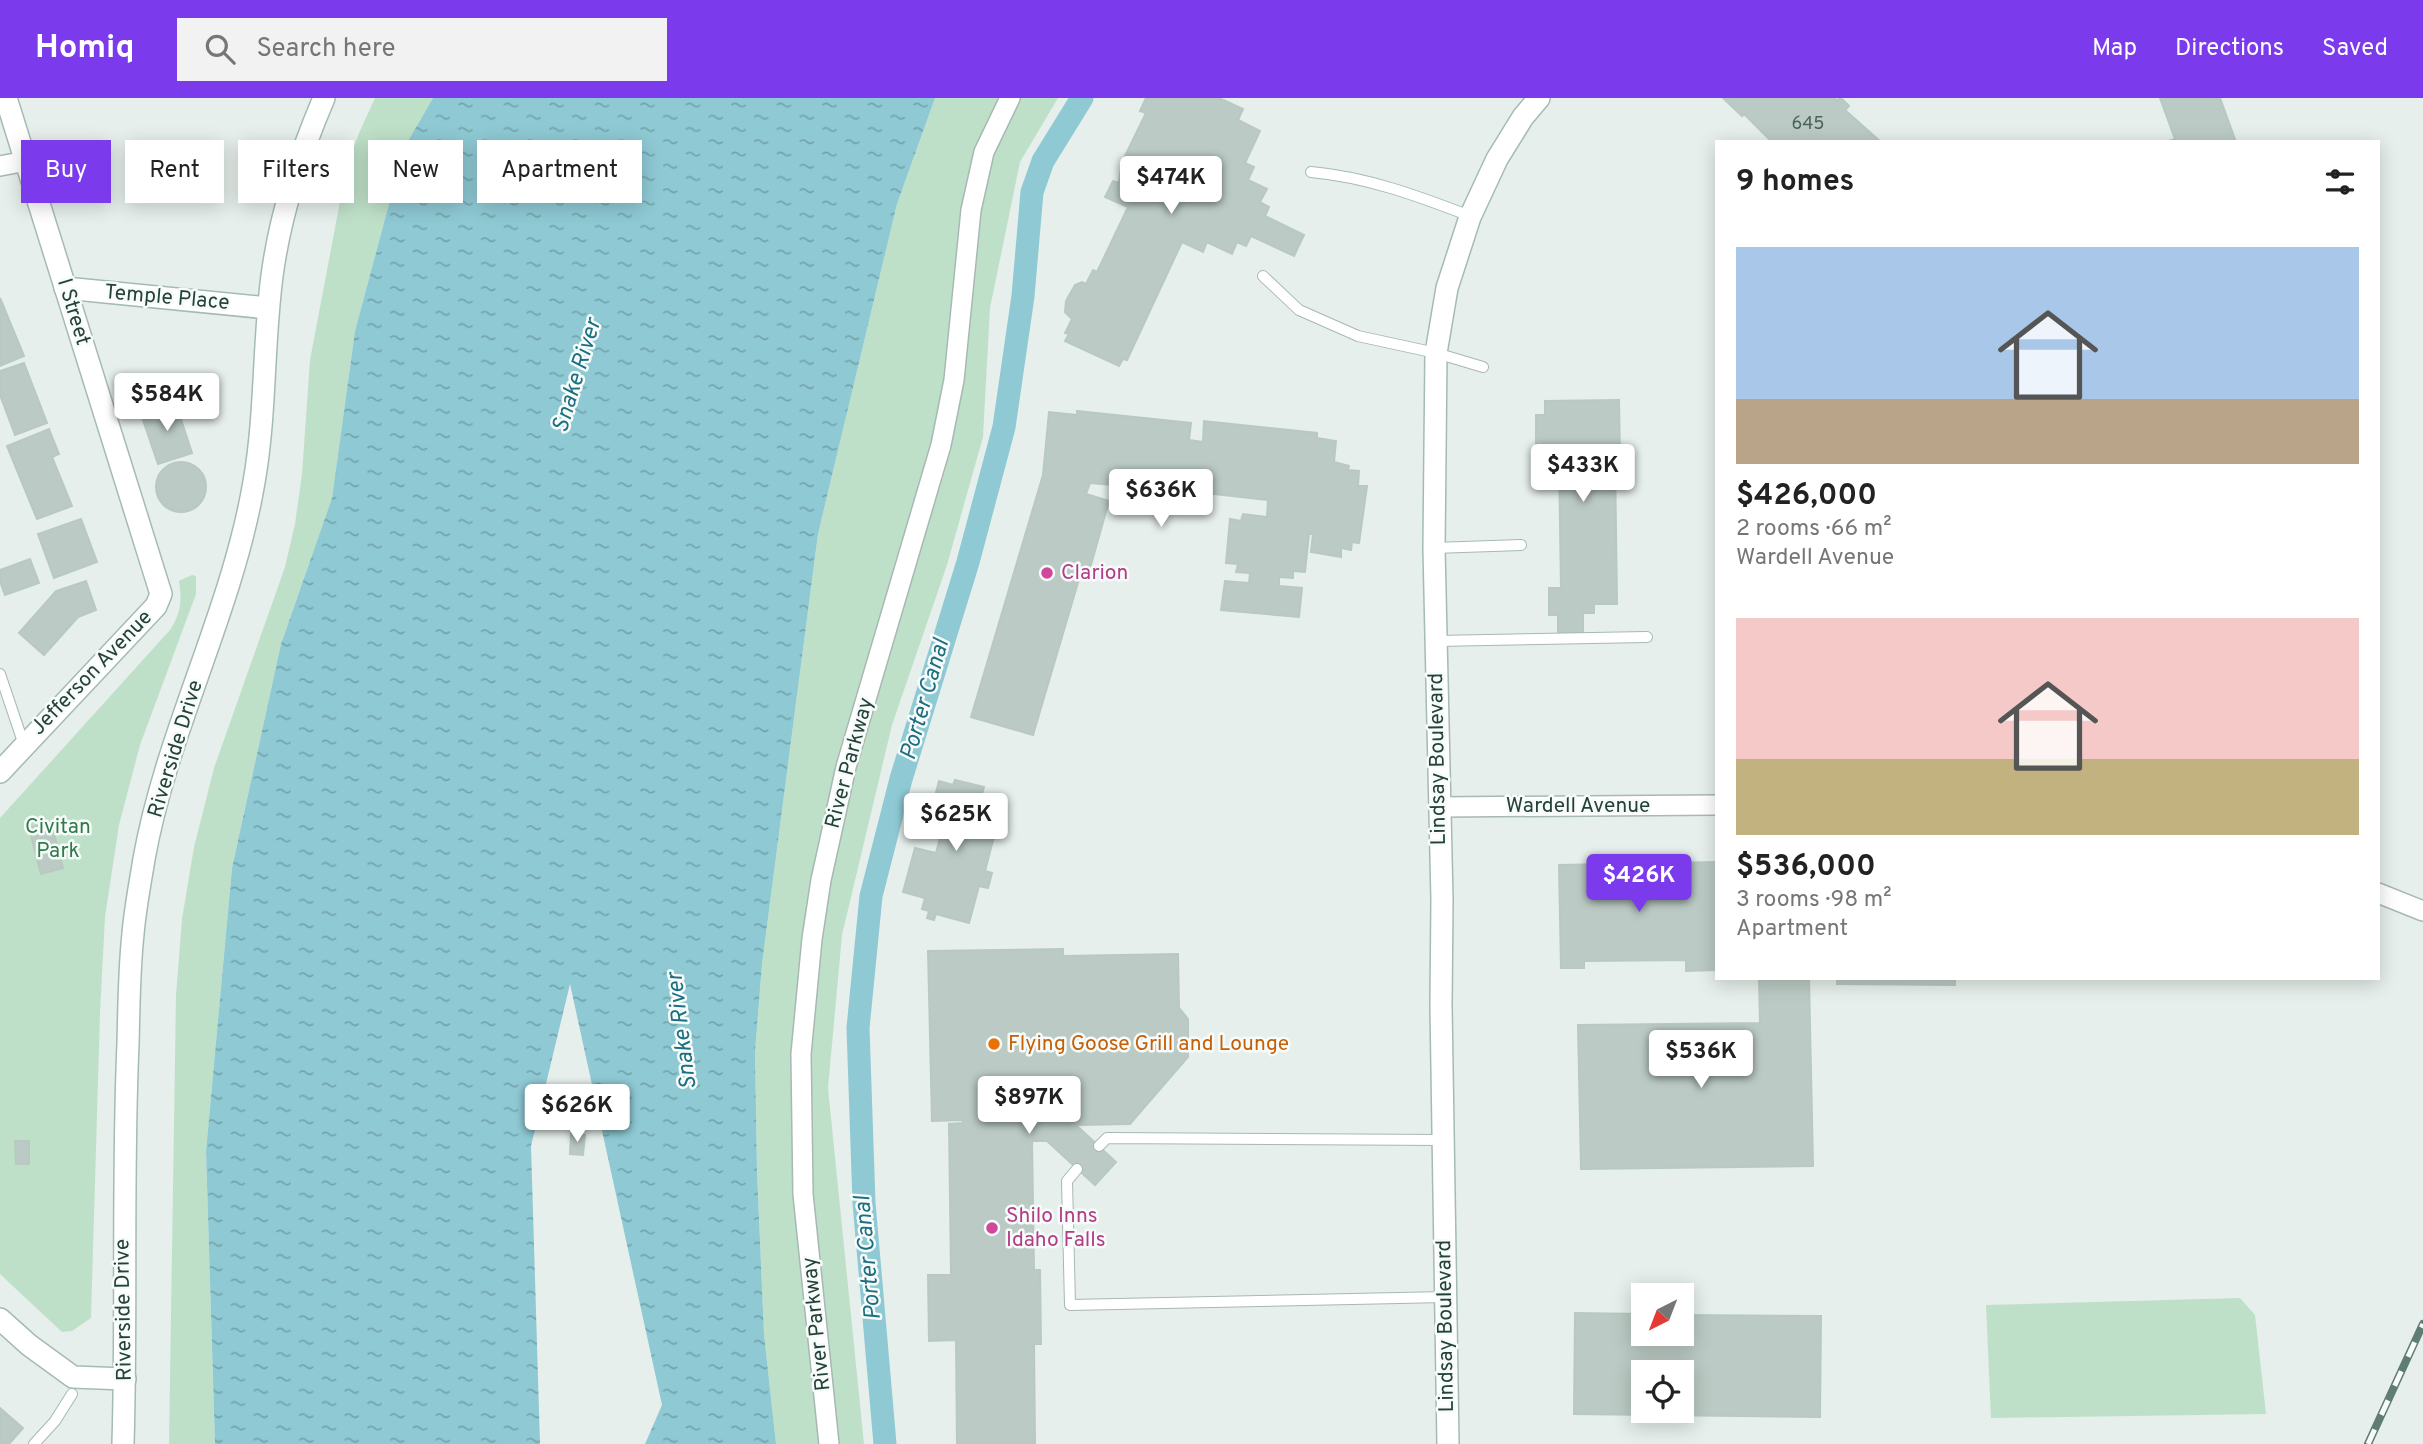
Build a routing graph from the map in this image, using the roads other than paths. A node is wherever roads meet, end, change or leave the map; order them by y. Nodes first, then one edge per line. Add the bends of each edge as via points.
1 (6, 98) edge
2 (324, 98) edge
3 (1010, 98) edge
4 (1539, 98) edge
5 (21, 143) edge
6 (21, 162) edge
7 (0, 166) edge
8 (1311, 172) dead end
9 (40, 203) edge
10 (1471, 216) junction
11 (1263, 276) dead end
12 (65, 288) junction
13 (268, 308) junction
14 (1436, 353) junction
15 (1483, 367) dead end
16 (1521, 545) dead end
17 (1434, 548) junction
18 (156, 606) joint
19 (1647, 637) dead end
20 (1436, 641) junction
21 (0, 674) edge
22 (24, 745) junction
23 (0, 772) edge
24 (1715, 806) edge
25 (1439, 807) junction
26 (2380, 894) edge
27 (2423, 911) edge
28 (1443, 1140) junction
29 (1099, 1146) dead end
30 (1077, 1169) dead end
31 (1446, 1297) junction
32 (0, 1319) edge
33 (125, 1379) junction
34 (72, 1394) dead end
35 (34, 1444) edge
36 (123, 1444) edge
37 (829, 1444) edge
38 (1448, 1444) edge

1 - 5 street, I Street
2 - 13 street, Riverside Drive via 305,142 282,223
3 - 37 street, River Parkway via 984,152 971,210 954,380 941,445 846,767 812,939 801,1054 803,1194
4 - 10 street, Lindsay Boulevard via 1497,159
6 - 7 street
8 - 10 lane via 1395,188
9 - 12 street, I Street
10 - 14 street, Lindsay Boulevard via 1447,288
11 - 14 lane via 1299,310 1358,336
12 - 13 street, Temple Place
12 - 18 street, I Street via 158,579 161,594
13 - 33 street, Riverside Drive via 254,483 223,604 164,775 133,933 123,1194
14 - 15 lane
14 - 17 street, Lindsay Boulevard
16 - 17 lane
17 - 20 street, Lindsay Boulevard
18 - 22 street, Jefferson Avenue
19 - 20 lane
20 - 25 street, Lindsay Boulevard
21 - 22 lane
22 - 23 street, Jefferson Avenue
24 - 25 street, Wardell Avenue
25 - 28 street, Lindsay Boulevard
26 - 27 street
28 - 29 lane via 1107,1138
28 - 31 street, Lindsay Boulevard
30 - 31 lane via 1067,1181 1070,1305
31 - 38 street, Lindsay Boulevard
32 - 33 street via 74,1377
33 - 36 street, Riverside Drive
34 - 35 lane

